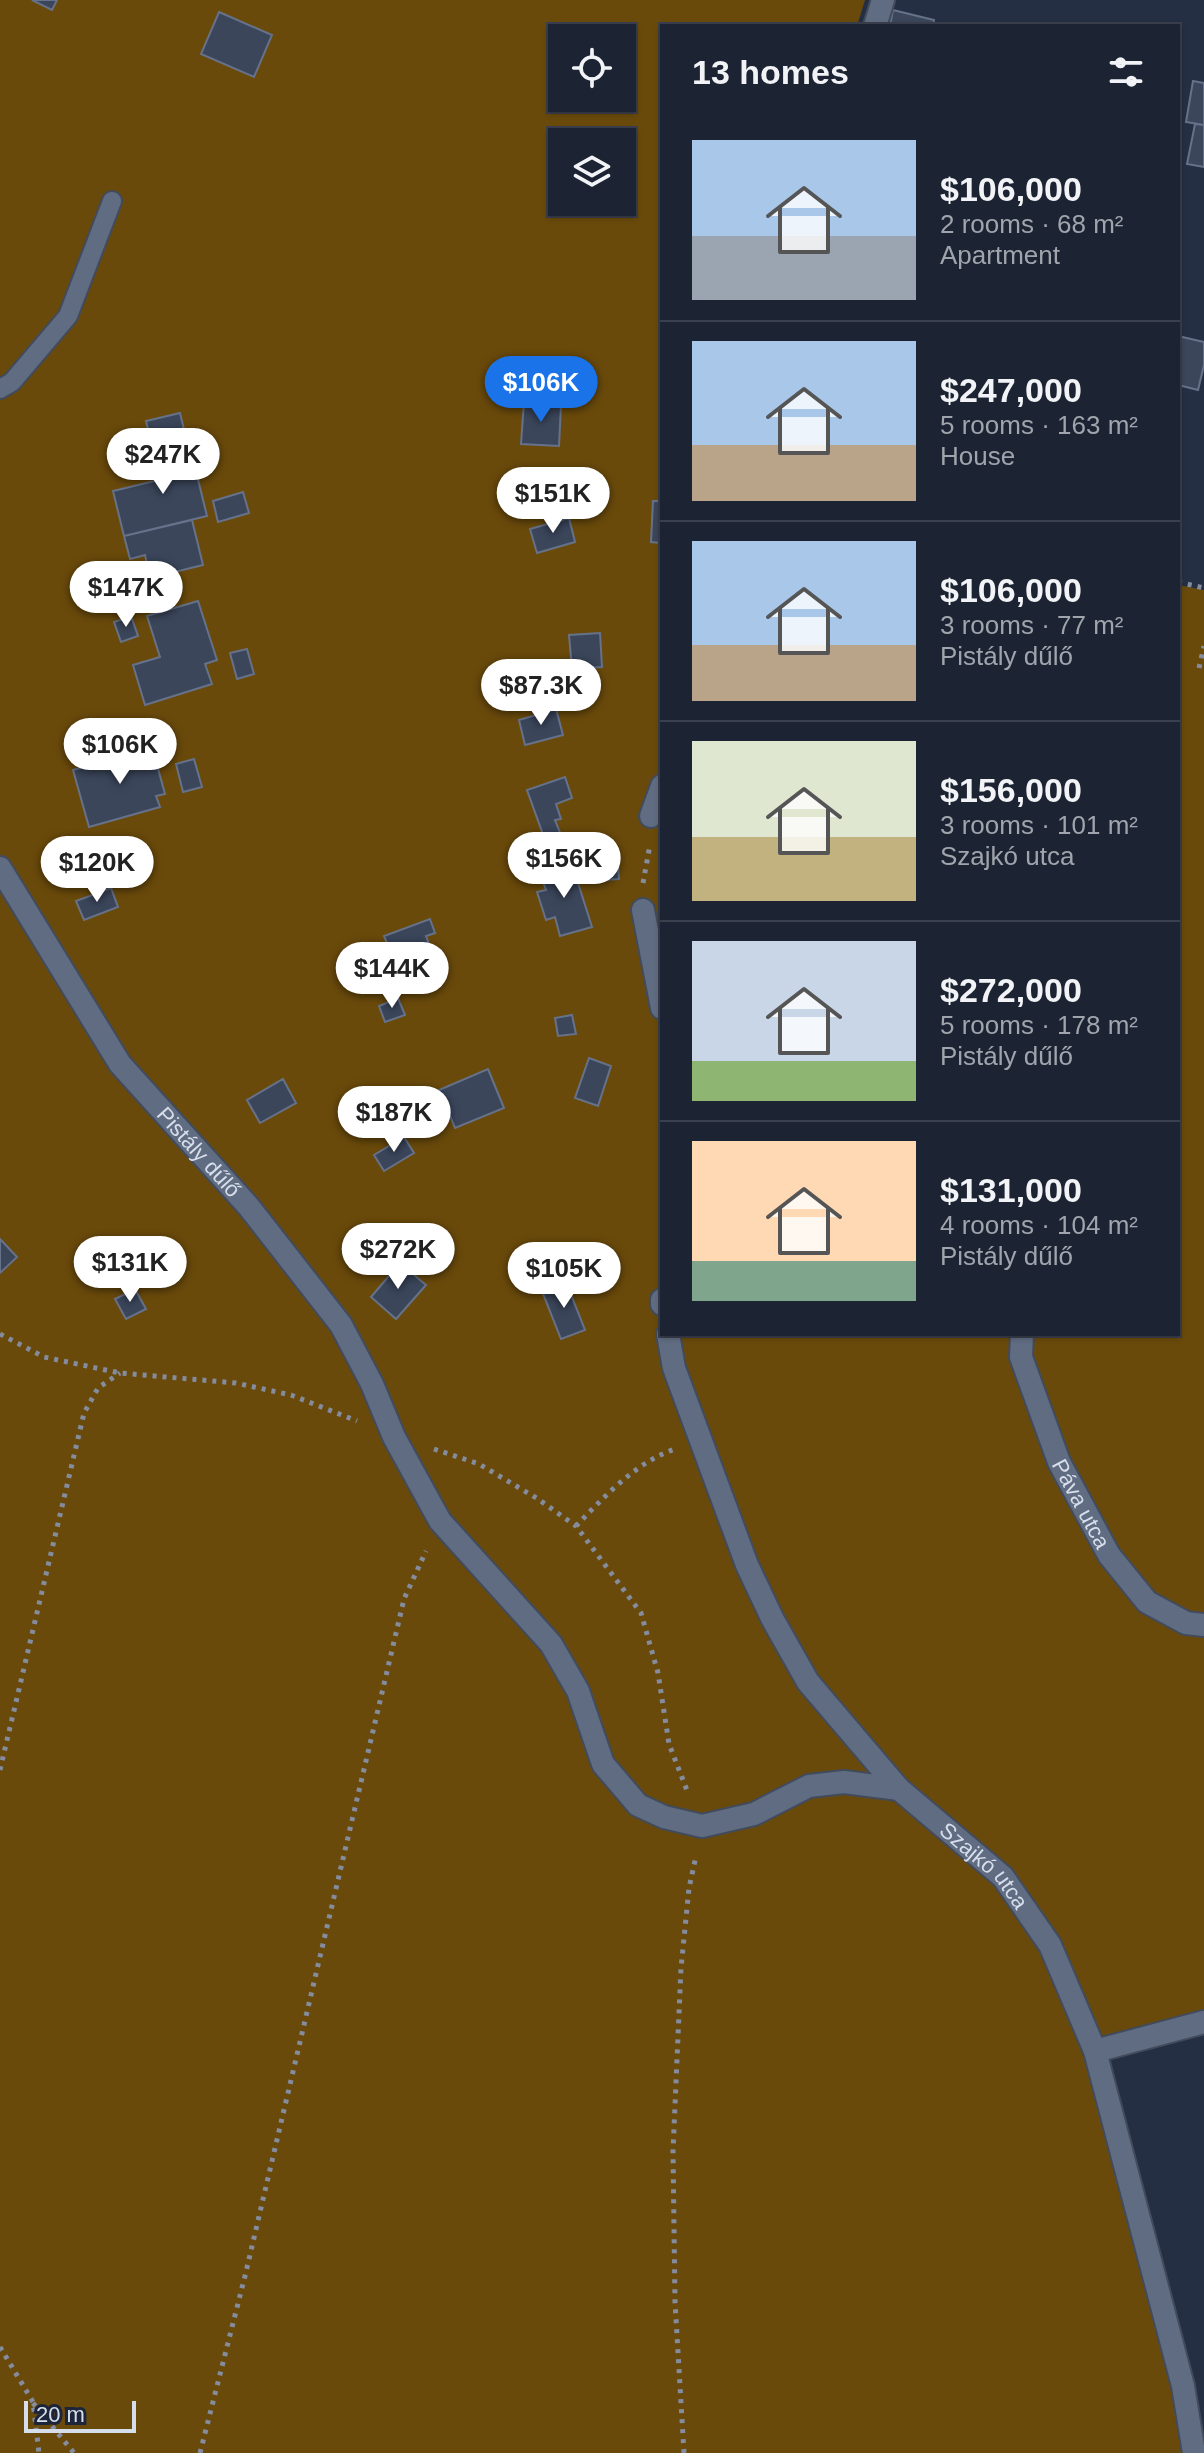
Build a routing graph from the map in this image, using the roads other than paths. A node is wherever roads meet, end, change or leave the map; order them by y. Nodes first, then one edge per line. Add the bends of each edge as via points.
1 (883, 0) edge
2 (876, 24) edge
3 (112, 201) dead end
4 (0, 389) edge
5 (660, 791) edge
6 (651, 816) road end
7 (0, 868) edge
8 (643, 910) road end
9 (660, 998) edge
10 (668, 1336) edge
11 (1022, 1336) edge
12 (1204, 1625) edge
13 (899, 1789) junction
14 (1204, 2022) edge
15 (1095, 2051) junction
16 (1194, 2453) edge

1 - 2 street
3 - 4 lane via 68,316 12,382
5 - 6 street
7 - 13 street, Pistály dűlő via 120,1064 249,1207 341,1325 440,1521 551,1644 578,1691 603,1764 638,1805 702,1826 754,1814 809,1786 844,1782
8 - 9 street
10 - 13 street, Szajkó utca via 674,1368 747,1565 773,1620 808,1682
11 - 12 street, Páva utca via 1021,1357 1059,1462 1109,1555 1147,1602 1186,1623
13 - 15 street, Szajkó utca via 1003,1877 1050,1945
14 - 15 street
15 - 16 street, Szajkó utca via 1183,2386

